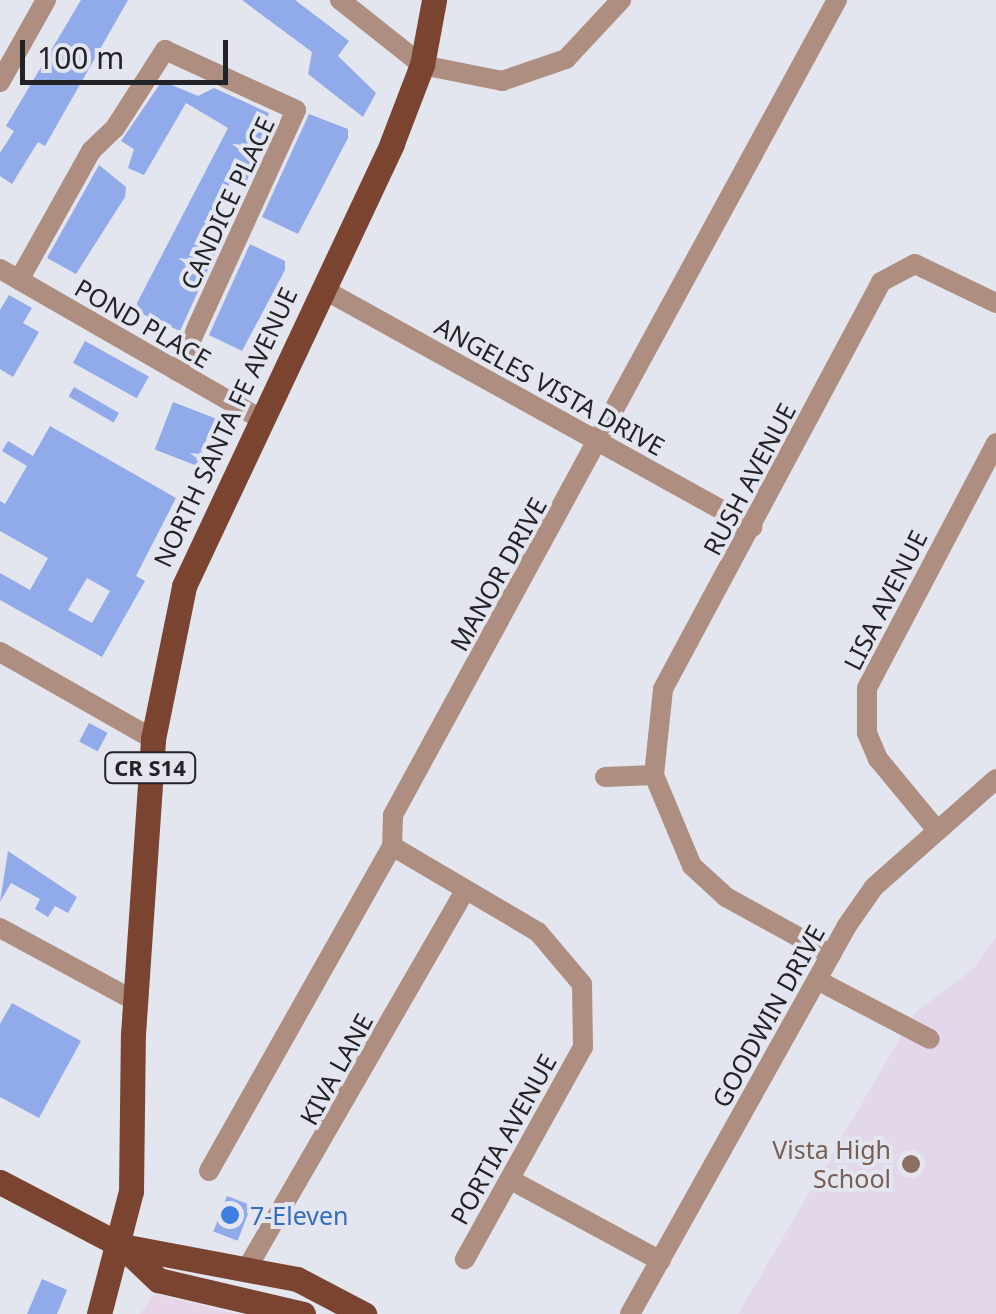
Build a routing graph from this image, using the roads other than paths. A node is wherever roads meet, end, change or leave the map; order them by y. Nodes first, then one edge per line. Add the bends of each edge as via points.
1 (46, 0) edge
2 (340, 0) edge
3 (434, 0) edge
4 (622, 0) edge
5 (838, 0) edge
6 (422, 65) junction
7 (0, 82) edge
8 (9, 275) edge
9 (323, 289) junction
10 (996, 302) edge
11 (177, 371) junction
12 (261, 419) junction
13 (600, 442) junction
14 (996, 444) edge
15 (752, 527) junction
16 (0, 652) edge
17 (153, 739) junction
18 (654, 775) junction
19 (605, 777) dead end
20 (996, 779) edge
21 (936, 829) junction
22 (392, 846) junction
23 (465, 890) junction
24 (0, 928) edge
25 (831, 955) junction
26 (817, 980) junction
27 (135, 1000) junction
28 (930, 1039) dead end
29 (209, 1171) dead end
30 (511, 1180) junction
31 (0, 1182) edge
32 (122, 1246) junction
33 (466, 1259) dead end
34 (661, 1261) junction
35 (246, 1270) junction
36 (100, 1314) edge
37 (303, 1314) edge
38 (364, 1314) edge
39 (630, 1314) edge

1 - 7 street
2 - 6 street
3 - 6 main road, NORTH SANTA FE AVENUE / CR S14
4 - 6 street via 566,59 535,75 502,81
5 - 13 street, MANOR DRIVE
6 - 9 main road, NORTH SANTA FE AVENUE / CR S14
8 - 11 street, POND PLACE
8 - 11 street, CANDICE PLACE via 165,50 296,110
9 - 12 main road, NORTH SANTA FE AVENUE / CR S14
9 - 13 street, ANGELES VISTA DRIVE
10 - 15 street, RUSH AVENUE via 915,264 881,282
11 - 12 street, POND PLACE
12 - 17 main road, NORTH SANTA FE AVENUE / CR S14 via 184,586
13 - 15 street, ANGELES VISTA DRIVE
13 - 22 street, MANOR DRIVE via 393,815
14 - 21 street, LISA AVENUE via 867,688 868,732 878,759
15 - 18 street, RUSH AVENUE via 663,689
16 - 17 street
17 - 27 main road, NORTH SANTA FE AVENUE / CR S14
18 - 19 street
18 - 25 street, RUSH AVENUE via 692,866 726,896
20 - 21 street, GOODWIN DRIVE
21 - 25 street, GOODWIN DRIVE via 874,887
22 - 23 street, PORTIA AVENUE
22 - 29 street, MANOR DRIVE
23 - 30 street, PORTIA AVENUE via 555,944 582,984 583,1047
23 - 35 street, KIVA LANE
24 - 27 street
25 - 26 street, GOODWIN DRIVE
26 - 28 street
26 - 34 street, GOODWIN DRIVE
27 - 32 main road, NORTH SANTA FE AVENUE / CR S14 via 132,1174
30 - 33 street, PORTIA AVENUE
30 - 34 street
31 - 32 main road
32 - 35 main road
32 - 36 main road, NORTH SANTA FE AVENUE / CR S14
32 - 37 main road via 158,1280
34 - 39 street, GOODWIN DRIVE
35 - 38 main road via 297,1279

